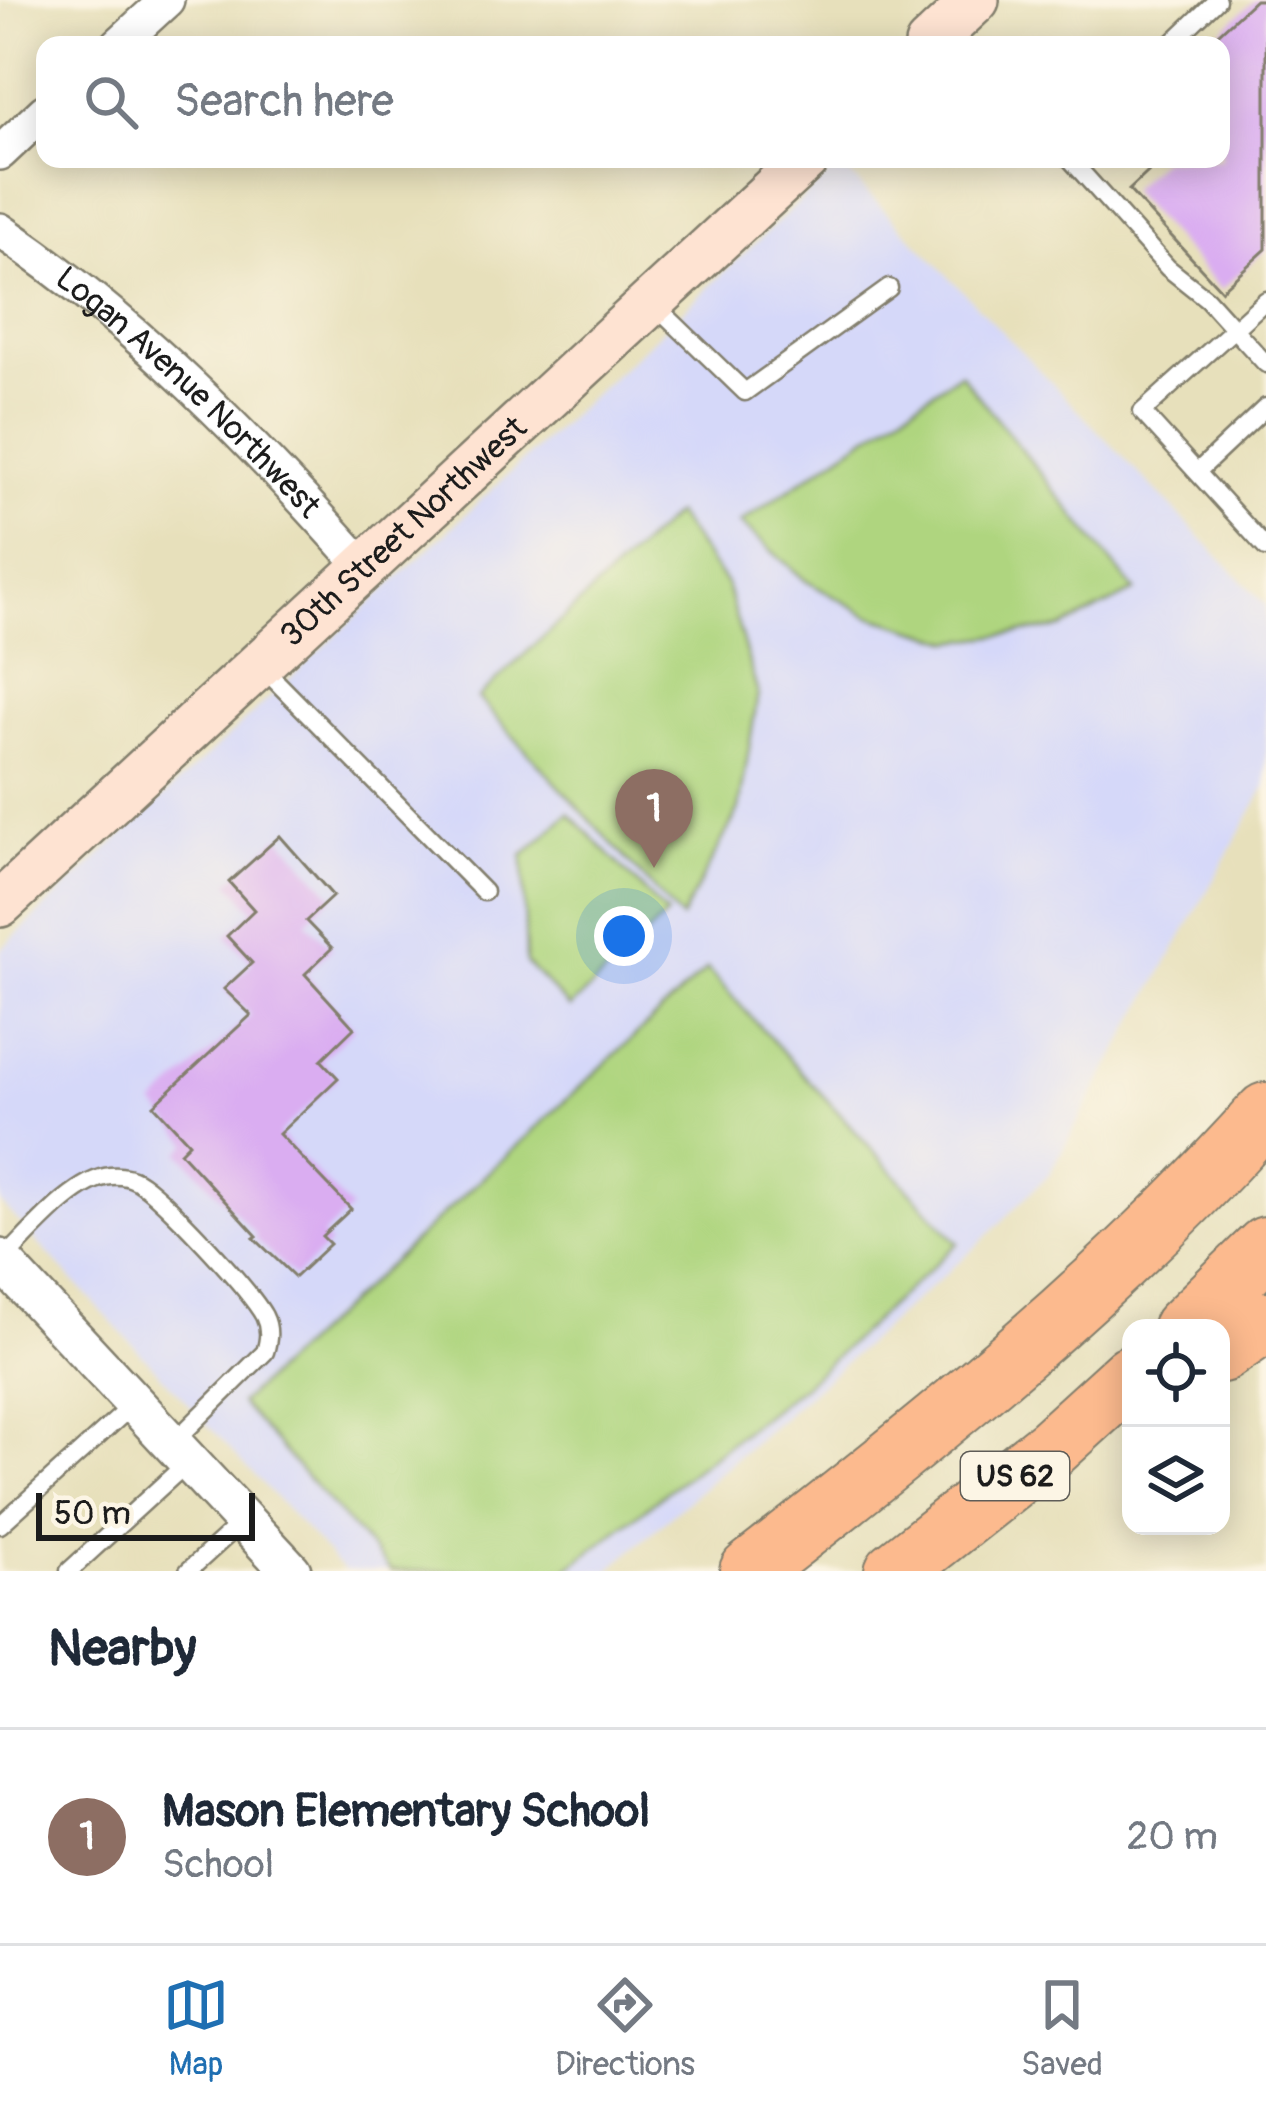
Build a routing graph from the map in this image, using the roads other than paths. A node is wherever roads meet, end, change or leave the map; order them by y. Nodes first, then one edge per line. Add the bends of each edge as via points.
1 (166, 0) edge
2 (1217, 0) edge
3 (128, 36) edge
4 (1179, 36) edge
5 (36, 119) edge
6 (0, 153) edge
7 (796, 168) edge
8 (1078, 168) edge
9 (0, 230) edge
10 (889, 288) dead end
11 (1266, 300) edge
12 (653, 302) junction
13 (1234, 329) junction
14 (1266, 364) edge
15 (1266, 407) edge
16 (1197, 472) junction
17 (1266, 548) edge
18 (364, 566) junction
19 (260, 664) junction
20 (484, 892) dead end
21 (0, 904) edge
22 (1266, 1061) edge
23 (1266, 1113) edge
24 (1266, 1246) edge
25 (1, 1260) edge
26 (1192, 1319) edge
27 (1266, 1322) edge
28 (1230, 1346) edge
29 (1122, 1383) edge
30 (134, 1403) junction
31 (1122, 1425) edge
32 (906, 1450) junction
33 (181, 1452) junction
34 (244, 1521) junction
35 (0, 1525) edge
36 (69, 1571) edge
37 (188, 1571) edge
38 (291, 1571) edge
39 (750, 1571) edge
40 (895, 1571) edge
41 (934, 1571) edge

1 - 3 street
2 - 4 lane
5 - 6 street
7 - 12 main road, 30th Street Northwest
8 - 13 lane
9 - 18 street, Logan Avenue Northwest via 128,325 208,398
10 - 12 lane via 746,392
11 - 13 lane
12 - 18 main road, 30th Street Northwest
13 - 14 lane
13 - 16 lane via 1142,412
15 - 16 lane
16 - 17 lane
18 - 19 main road, 30th Street Northwest
19 - 20 lane
19 - 21 main road, 30th Street Northwest
22 - 32 highway via 1171,1180 974,1367
23 - 32 highway, US 62 via 1114,1270
24 - 26 highway
25 - 30 street
25 - 33 lane via 78,1189 105,1176 123,1175 150,1190 267,1321 265,1352
27 - 28 highway
29 - 40 highway, US 62
30 - 33 street
30 - 35 lane
31 - 41 highway
32 - 39 highway, US 62
33 - 34 street
33 - 36 lane
34 - 37 lane
34 - 38 street

